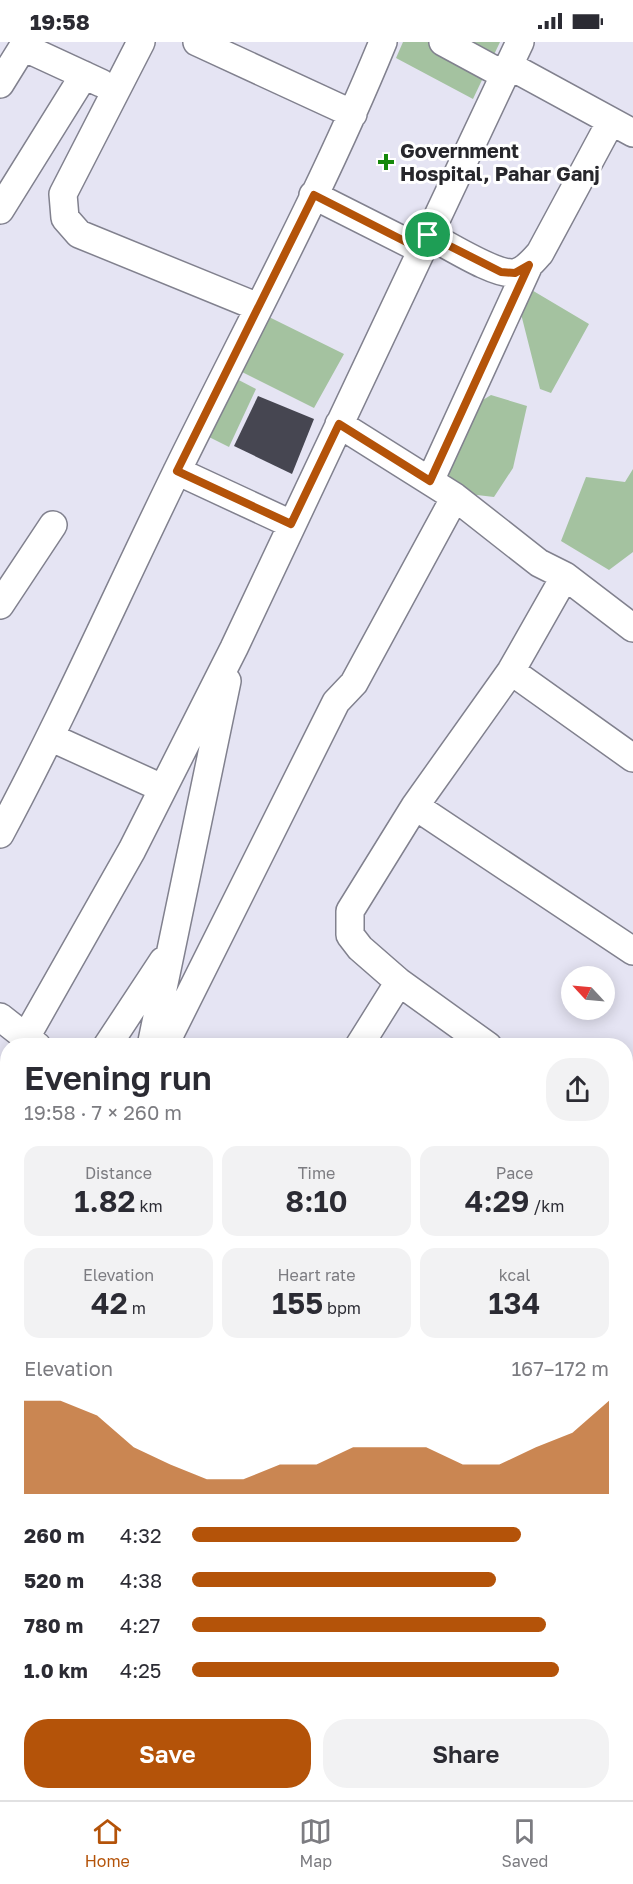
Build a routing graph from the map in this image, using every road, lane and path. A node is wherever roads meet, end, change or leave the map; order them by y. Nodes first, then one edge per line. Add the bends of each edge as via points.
1 (141, 42) edge
2 (197, 42) edge
3 (384, 42) edge
4 (443, 42) edge
5 (25, 45) edge
6 (511, 61) edge
7 (84, 75) junction
8 (0, 84) edge
9 (116, 90) junction
10 (353, 114) junction
11 (621, 128) edge
12 (314, 195) junction
13 (0, 210) edge
14 (425, 242) junction
15 (529, 265) junction
16 (258, 307) junction
17 (339, 424) junction
18 (177, 471) junction
19 (430, 481) junction
20 (455, 497) junction
21 (291, 524) junction
22 (53, 525) dead end
23 (565, 576) junction
24 (0, 605) edge
25 (633, 628) edge
26 (234, 648) junction
27 (511, 670) junction
28 (52, 738) junction
29 (633, 758) edge
30 (162, 788) junction
31 (415, 806) junction
32 (0, 834) edge
33 (171, 948) junction
34 (633, 951) edge
35 (399, 982) junction
36 (14, 1031) edge
37 (456, 1036) edge
38 (112, 1038) edge
39 (153, 1038) edge
40 (168, 1038) edge
41 (364, 1038) edge

1 - 9 street
2 - 10 street
3 - 10 street
4 - 6 street
5 - 7 street
5 - 8 street
6 - 11 street
6 - 14 street
7 - 9 street
7 - 13 street
9 - 16 street via 63,194 65,218 79,234
10 - 12 street
11 - 15 street
12 - 14 street
12 - 16 street
14 - 15 street via 501,272 515,273
14 - 17 street
15 - 19 street
16 - 18 street
17 - 19 street
17 - 21 street
18 - 21 street
18 - 28 street
19 - 20 street
20 - 23 street via 539,563
20 - 40 street via 354,683 336,702
21 - 26 street
22 - 24 street
23 - 25 street
23 - 27 street
26 - 30 street
26 - 33 street
27 - 29 street
27 - 31 street
28 - 30 street
28 - 32 street
30 - 36 street via 132,850
31 - 34 street
31 - 35 street via 349,918 350,935 360,948
33 - 38 street
33 - 39 street
35 - 37 street
35 - 41 street

